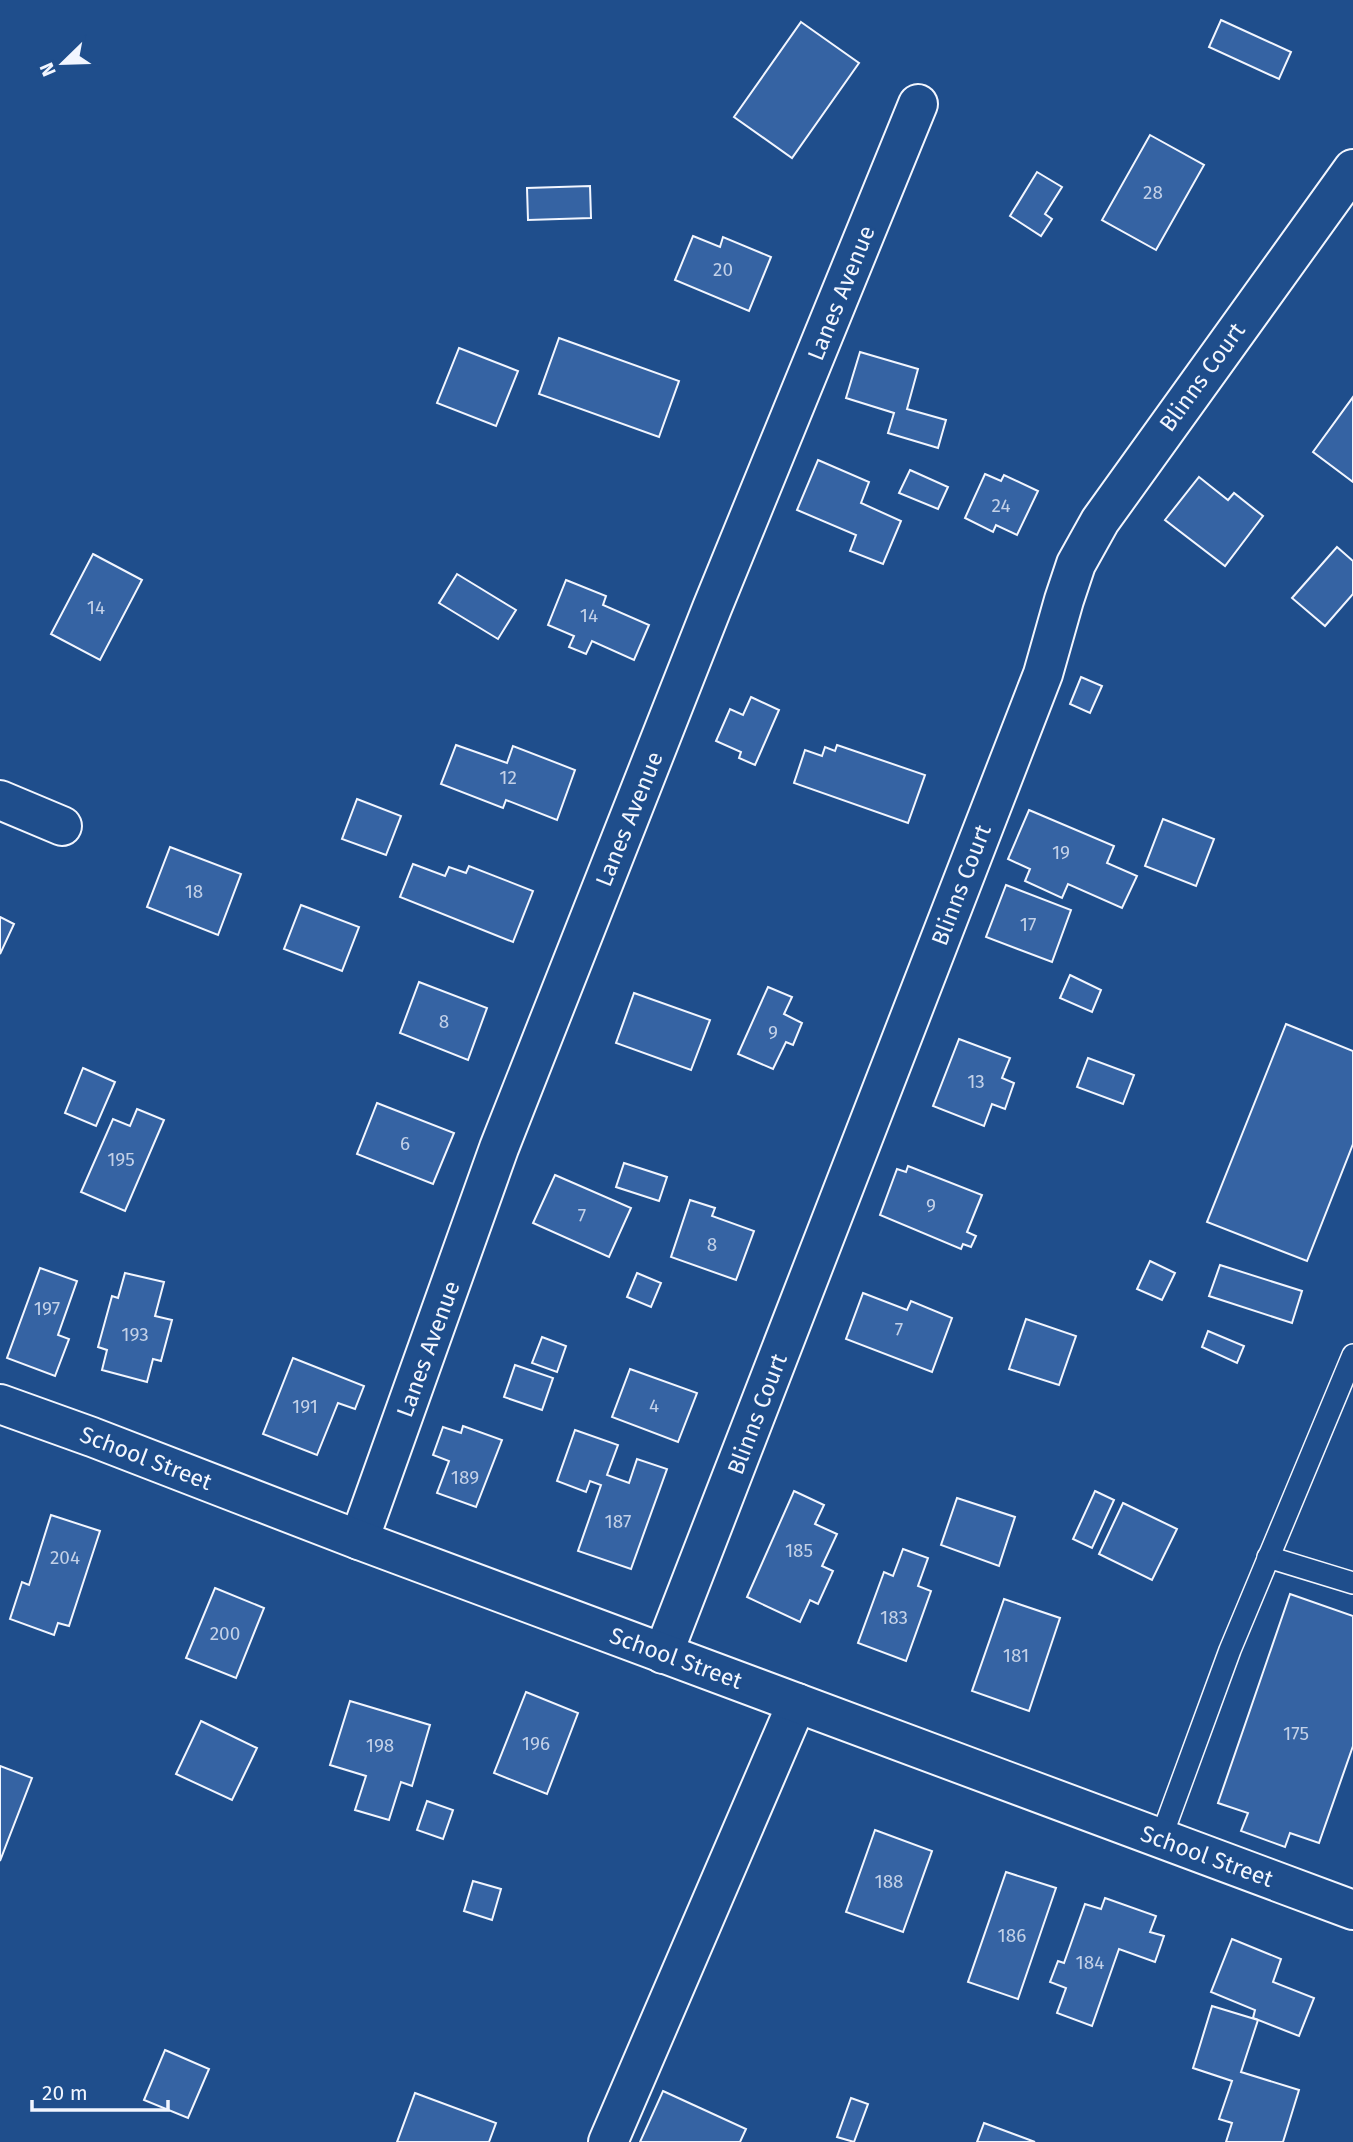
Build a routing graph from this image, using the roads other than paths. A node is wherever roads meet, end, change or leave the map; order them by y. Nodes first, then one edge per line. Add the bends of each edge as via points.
1 (918, 104) dead end
2 (1353, 169) edge
3 (0, 800) edge
4 (62, 826) dead end
5 (1353, 1354) edge
6 (0, 1404) edge
7 (359, 1541) junction
8 (1268, 1558) junction
9 (1353, 1583) edge
10 (663, 1654) junction
11 (797, 1703) junction
12 (1161, 1838) junction
13 (1353, 1910) edge
14 (608, 2142) edge

1 - 7 street, Lanes Avenue via 499,1148
2 - 10 street, Blinns Court via 1157,439 1076,564 1043,674
3 - 4 street
5 - 8 lane
6 - 7 street, School Street
7 - 10 street, School Street
8 - 9 lane
8 - 12 lane
10 - 11 street, School Street
11 - 12 street, School Street
11 - 14 street
12 - 13 street, School Street

